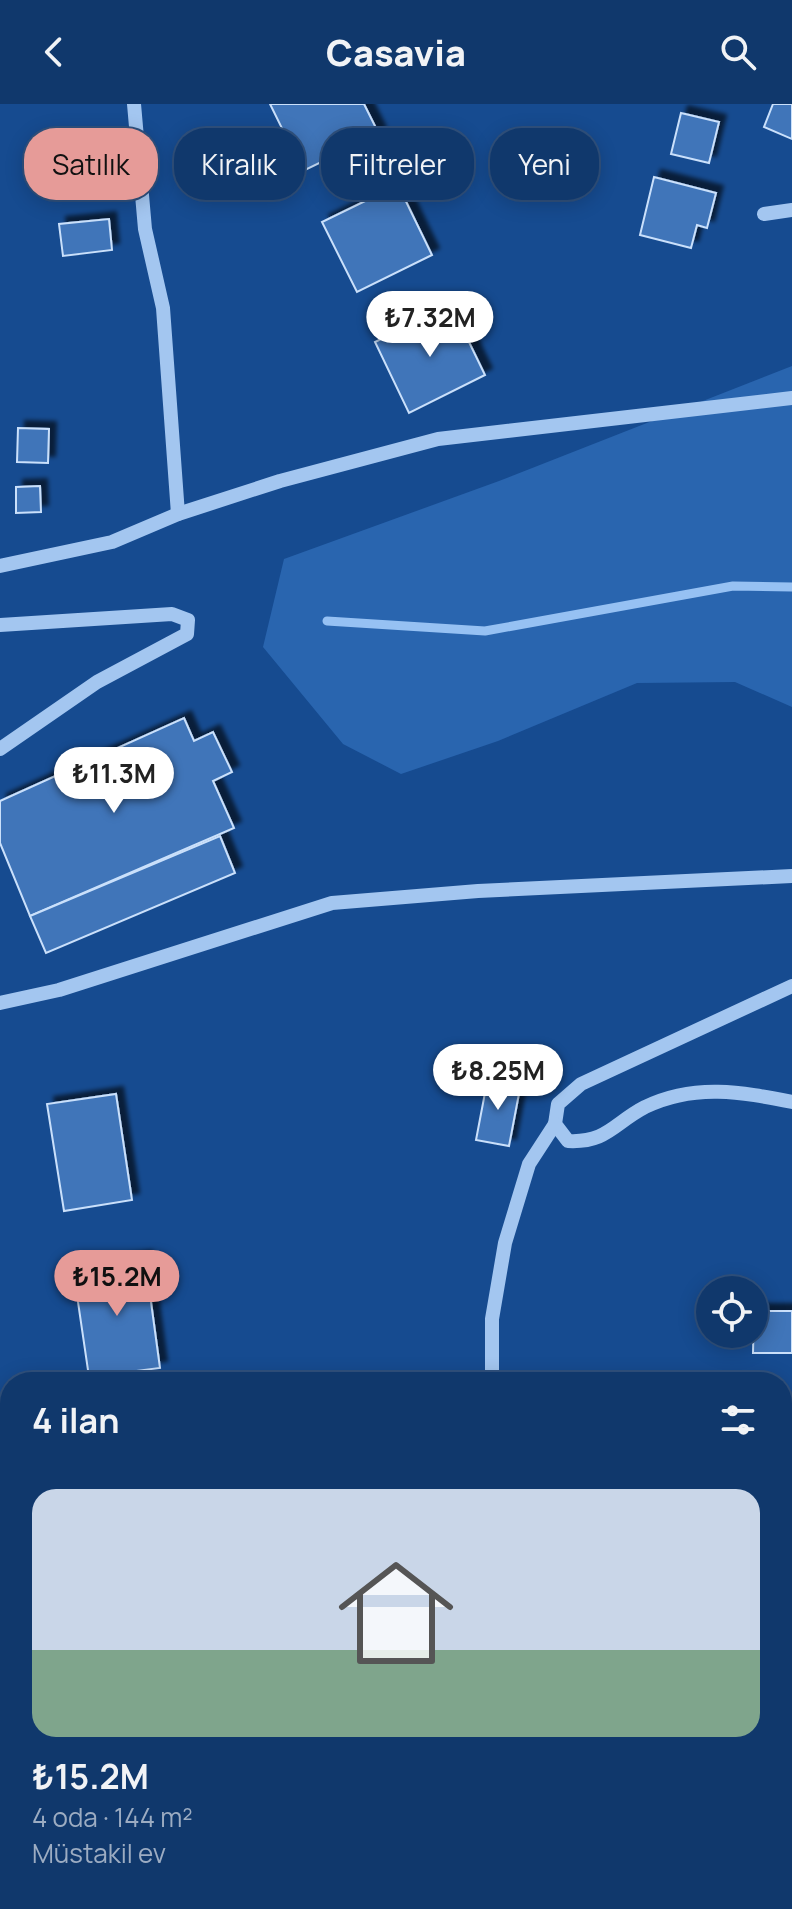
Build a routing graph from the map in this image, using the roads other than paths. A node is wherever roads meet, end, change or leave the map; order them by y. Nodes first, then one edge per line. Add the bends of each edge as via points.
1 (134, 104) edge
2 (792, 210) edge
3 (764, 214) dead end
4 (792, 398) edge
5 (178, 514) junction
6 (0, 566) edge
7 (0, 625) edge
8 (0, 749) edge
9 (792, 876) edge
10 (792, 986) edge
11 (0, 1003) edge
12 (792, 1102) edge
13 (555, 1124) junction
14 (492, 1372) edge

1 - 5 street via 145,229 163,308
2 - 3 street
4 - 5 street via 438,439
5 - 6 street via 112,542
7 - 8 street via 172,614 188,620 187,634 97,682
9 - 11 street via 332,903 59,990
10 - 13 street via 581,1084 558,1104
12 - 13 street via 736,1091 690,1092 646,1107 590,1142 568,1141
13 - 14 street via 529,1164 505,1243 492,1319

